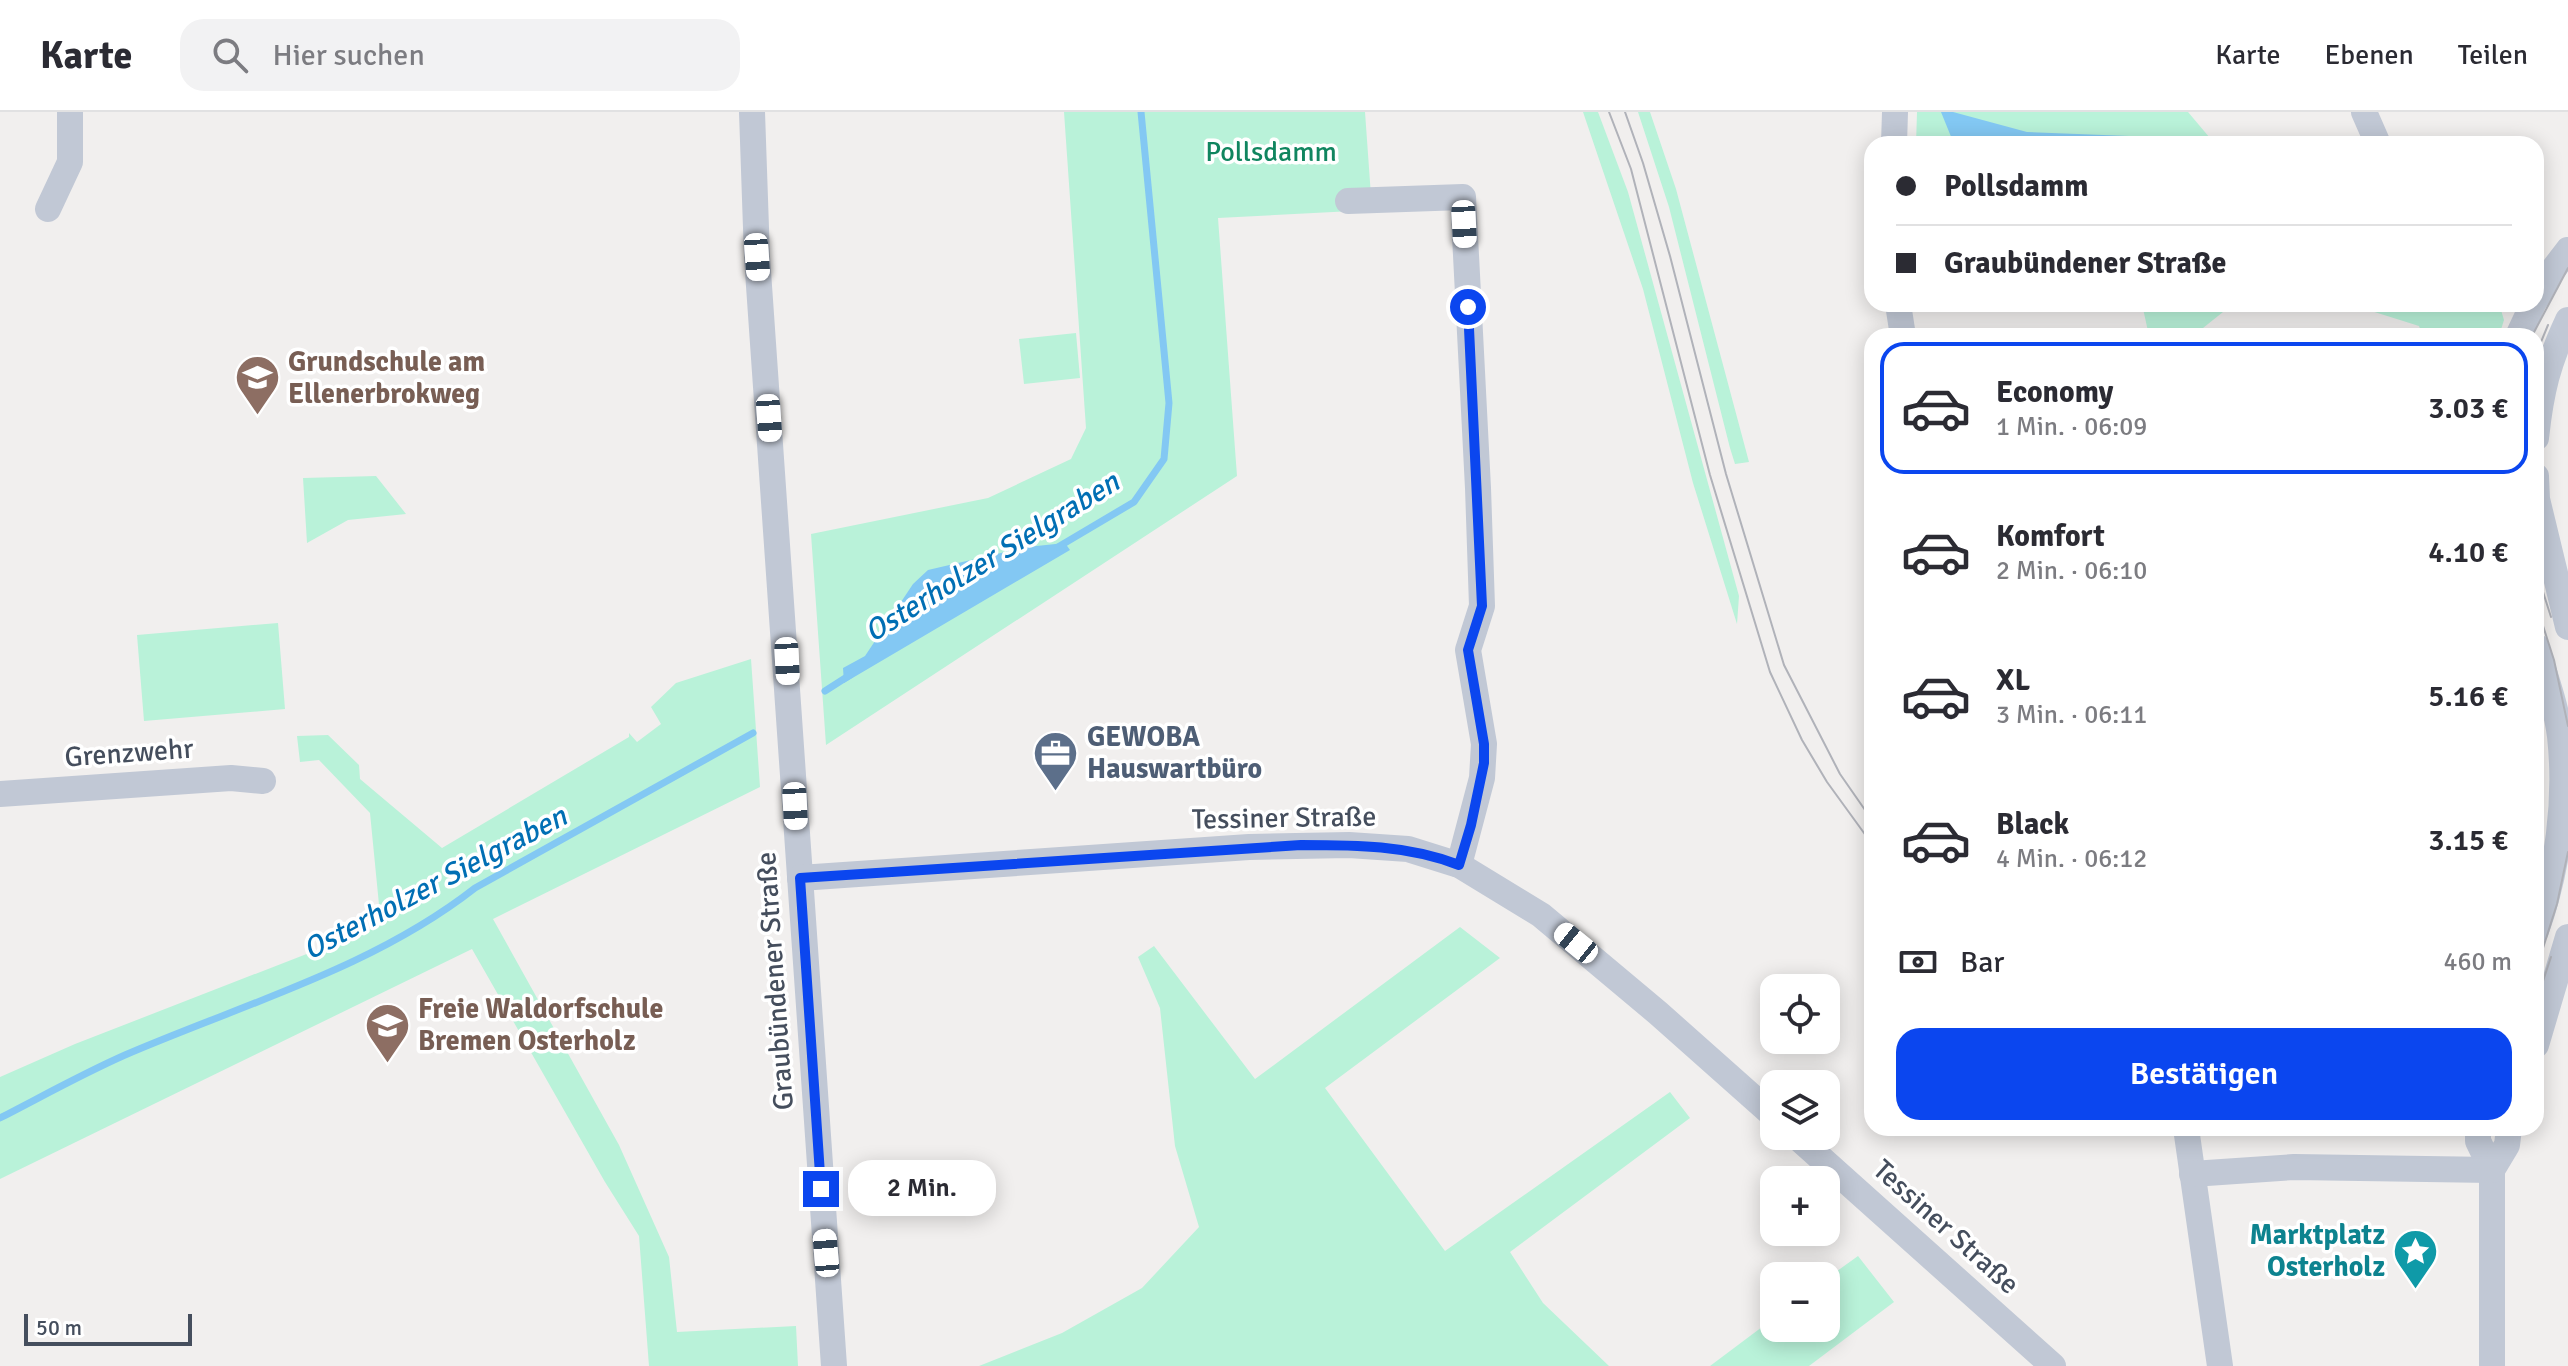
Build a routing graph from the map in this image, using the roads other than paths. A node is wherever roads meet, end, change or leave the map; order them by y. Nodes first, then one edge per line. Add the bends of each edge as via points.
1 (70, 112) edge
2 (752, 112) edge
3 (1895, 112) edge
4 (2364, 112) edge
5 (1894, 136) edge
6 (2374, 136) edge
7 (1348, 201) dead end
8 (48, 209) dead end
9 (2568, 250) edge
10 (2544, 284) edge
11 (2544, 305) edge
12 (2568, 317) edge
13 (2544, 383) edge
14 (2544, 528) edge
15 (2568, 627) edge
16 (2544, 672) edge
17 (263, 781) dead end
18 (0, 794) edge
19 (1459, 865) junction
20 (800, 878) junction
21 (2544, 900) edge
22 (2568, 937) edge
23 (2544, 1018) edge
24 (1760, 1104) edge
25 (2187, 1136) edge
26 (2478, 1136) edge
27 (2508, 1136) edge
28 (1812, 1150) edge
29 (2492, 1170) junction
30 (2192, 1174) junction
31 (834, 1366) edge
32 (2053, 1366) edge
33 (2220, 1366) edge
34 (2492, 1366) edge

1 - 8 street via 70,162
2 - 20 street, Graubündener Straße via 757,257
3 - 5 street
4 - 6 street
7 - 19 street via 1463,197 1482,606 1468,650 1484,744 1482,778
9 - 10 street
11 - 12 street
12 - 13 street
14 - 15 street
16 - 21 street via 2560,734 2562,778 2556,854
17 - 18 street, Grenzwehr via 231,778
19 - 20 street, Tessiner Straße via 1408,849 1301,845
19 - 24 street, Tessiner Straße via 1541,915
20 - 31 street, Graubündener Straße
22 - 23 street
25 - 30 street
26 - 29 street
27 - 29 street
28 - 32 street, Tessiner Straße
29 - 30 street via 2294,1167
29 - 34 street
30 - 33 street

